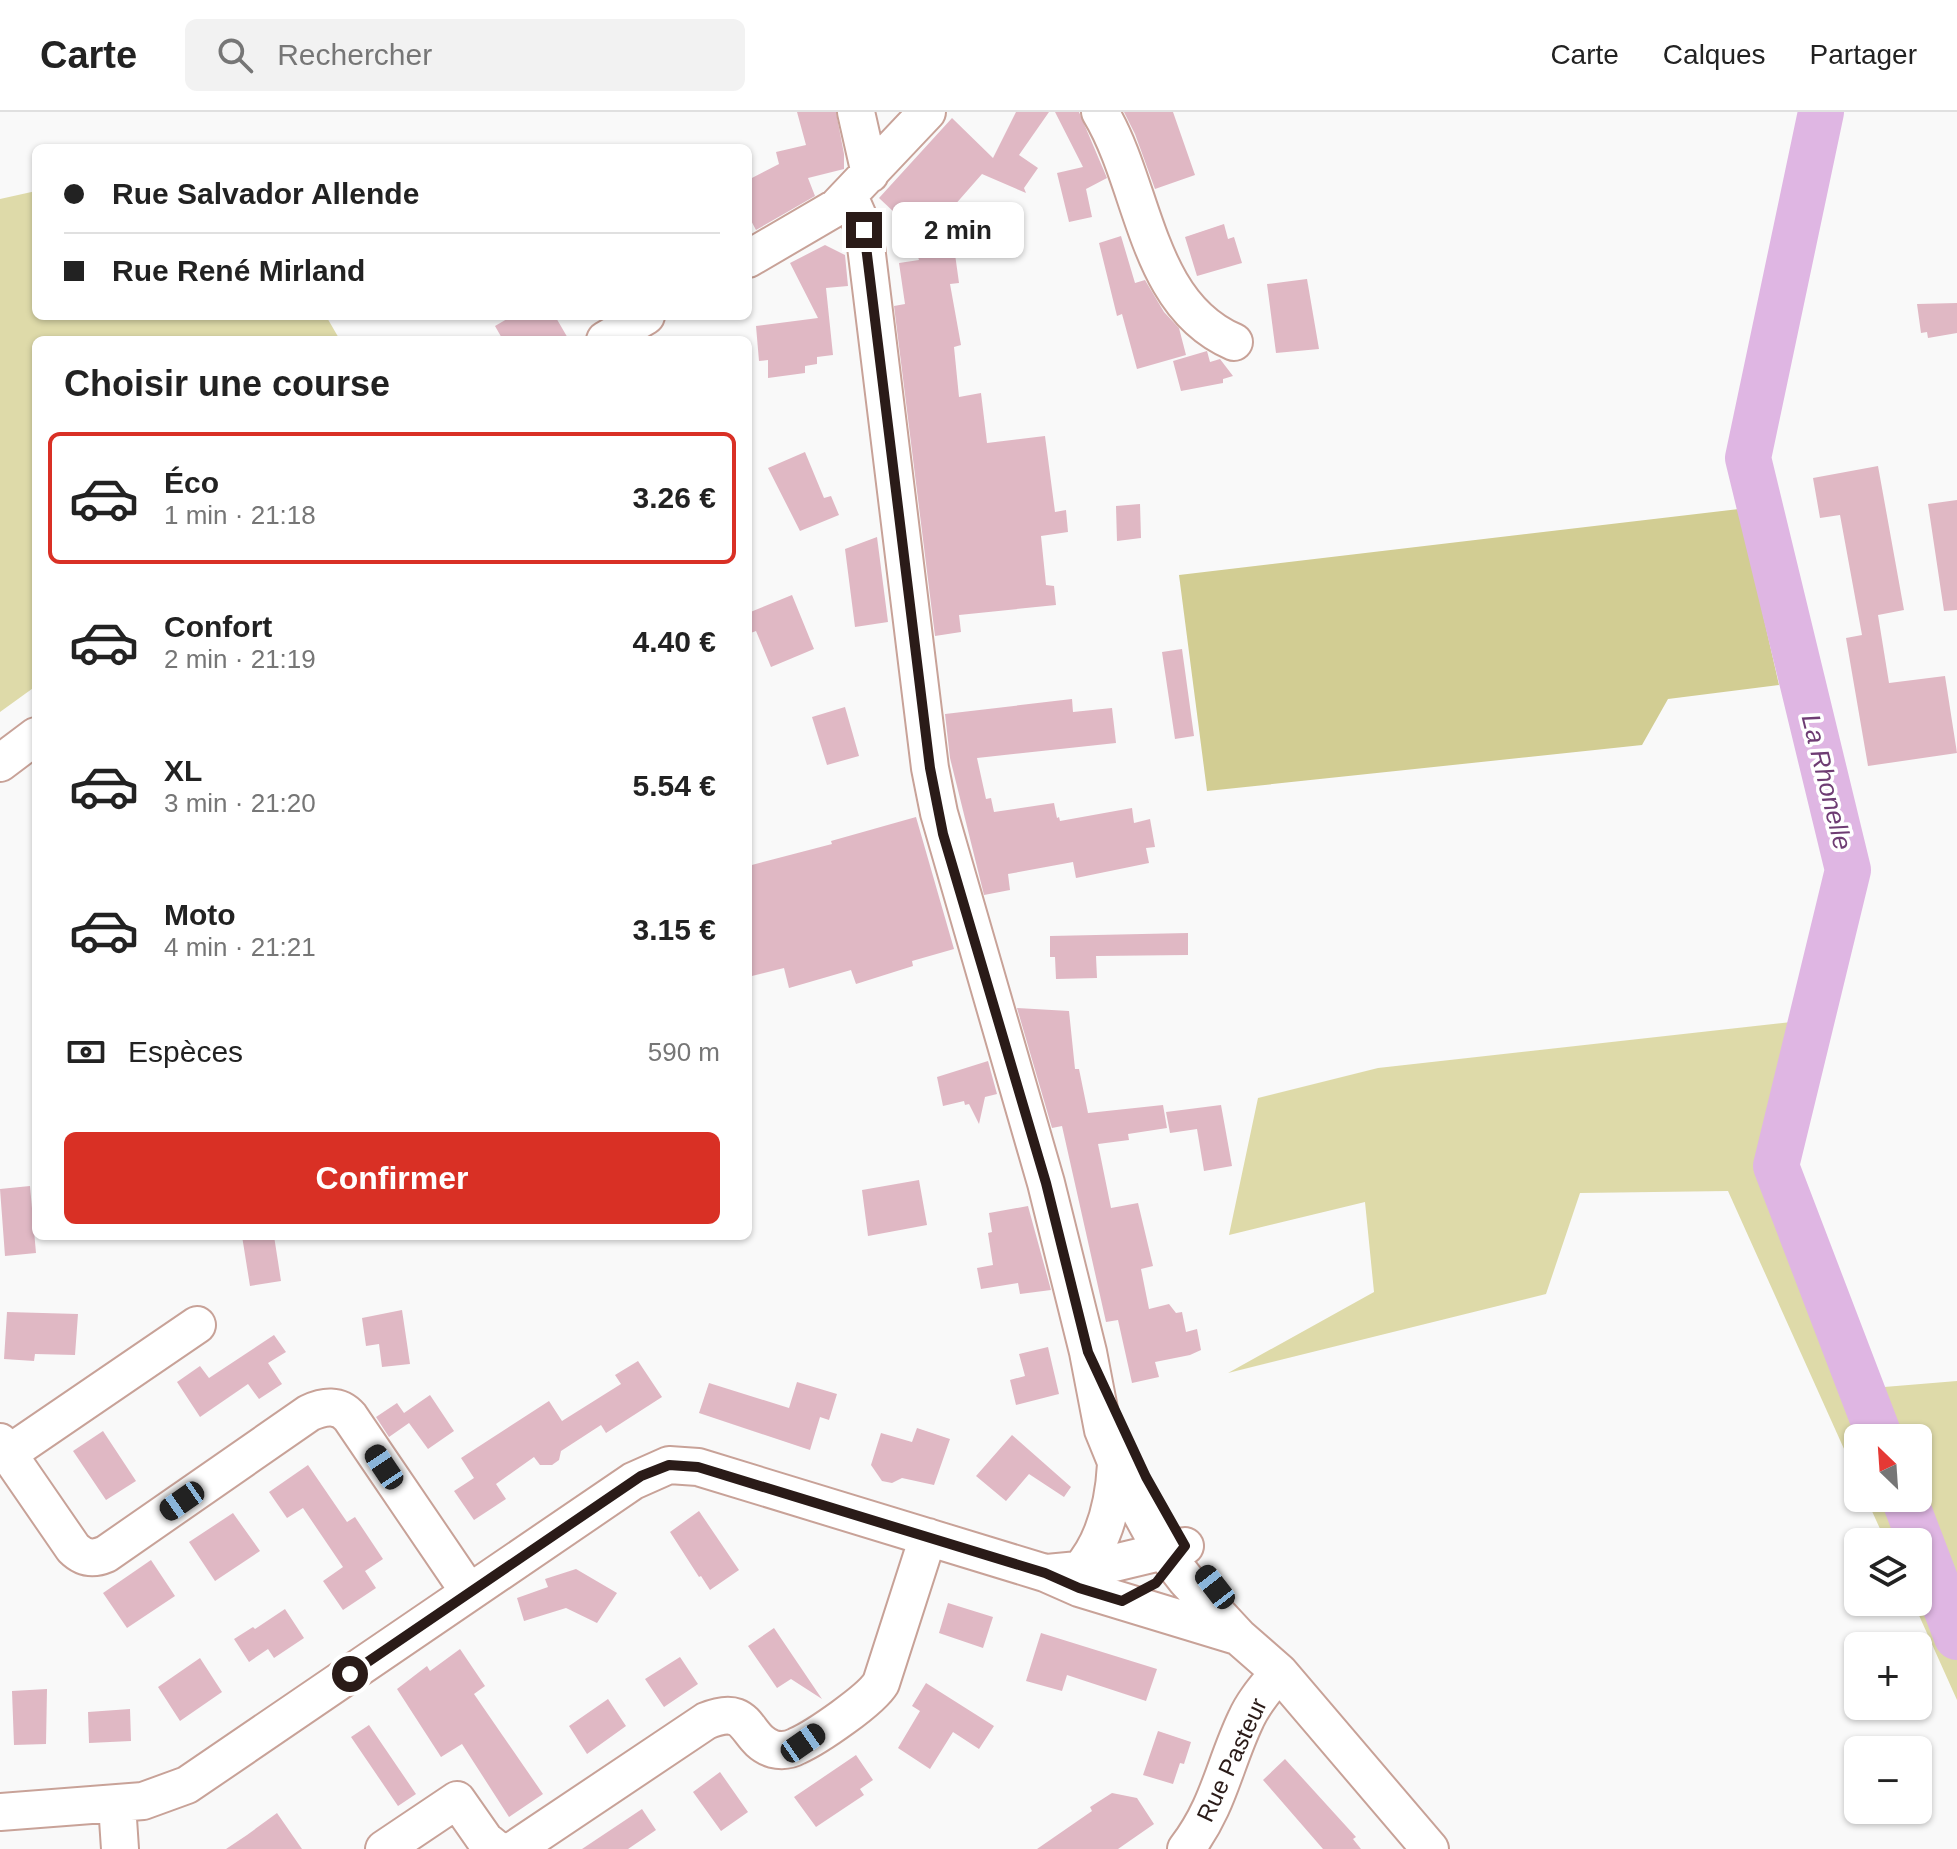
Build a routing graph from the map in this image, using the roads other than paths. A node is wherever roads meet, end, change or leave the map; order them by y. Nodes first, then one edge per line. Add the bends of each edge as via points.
1 (856, 112) edge
2 (927, 112) edge
3 (1100, 112) edge
4 (860, 185) junction
5 (752, 257) edge
6 (639, 320) edge
7 (612, 336) edge
8 (1234, 342) dead end
9 (32, 739) edge
10 (0, 763) edge
11 (197, 1325) dead end
12 (1088, 1352) junction
13 (4, 1448) edge
14 (1116, 1464) junction
15 (928, 1537) junction
16 (1173, 1553) junction
17 (1062, 1572) junction
18 (469, 1592) junction
19 (1122, 1601) junction
20 (1239, 1637) junction
21 (1279, 1672) junction
22 (117, 1804) junction
23 (0, 1812) edge
24 (120, 1849) edge
25 (384, 1849) edge
26 (496, 1849) edge
27 (515, 1849) edge
28 (1186, 1849) edge
29 (1430, 1849) edge

1 - 4 street
2 - 4 street
3 - 8 street via 1168,281 1205,325
4 - 5 street via 824,216
4 - 12 street via 923,719 939,813 1046,1183
6 - 7 street
9 - 10 street
11 - 13 street
12 - 14 street via 1099,1413
12 - 16 street via 1146,1477
13 - 18 street via 73,1548 94,1558 309,1413 336,1408 350,1417
14 - 16 street via 1141,1515
14 - 17 street via 1113,1497 1099,1542 1094,1552
15 - 17 street
15 - 18 street via 698,1467 669,1465 641,1476
15 - 27 street via 881,1683 868,1698 790,1749 766,1745 733,1716 706,1721
16 - 17 street
16 - 19 street via 1150,1588
16 - 20 street
16 - 21 street via 1256,1638
17 - 19 street via 1079,1588
18 - 22 street via 187,1785
19 - 20 street
20 - 21 street
21 - 28 street, Rue Pasteur via 1253,1706 1218,1795
21 - 29 street
22 - 23 street
22 - 24 street
25 - 26 street via 449,1787

